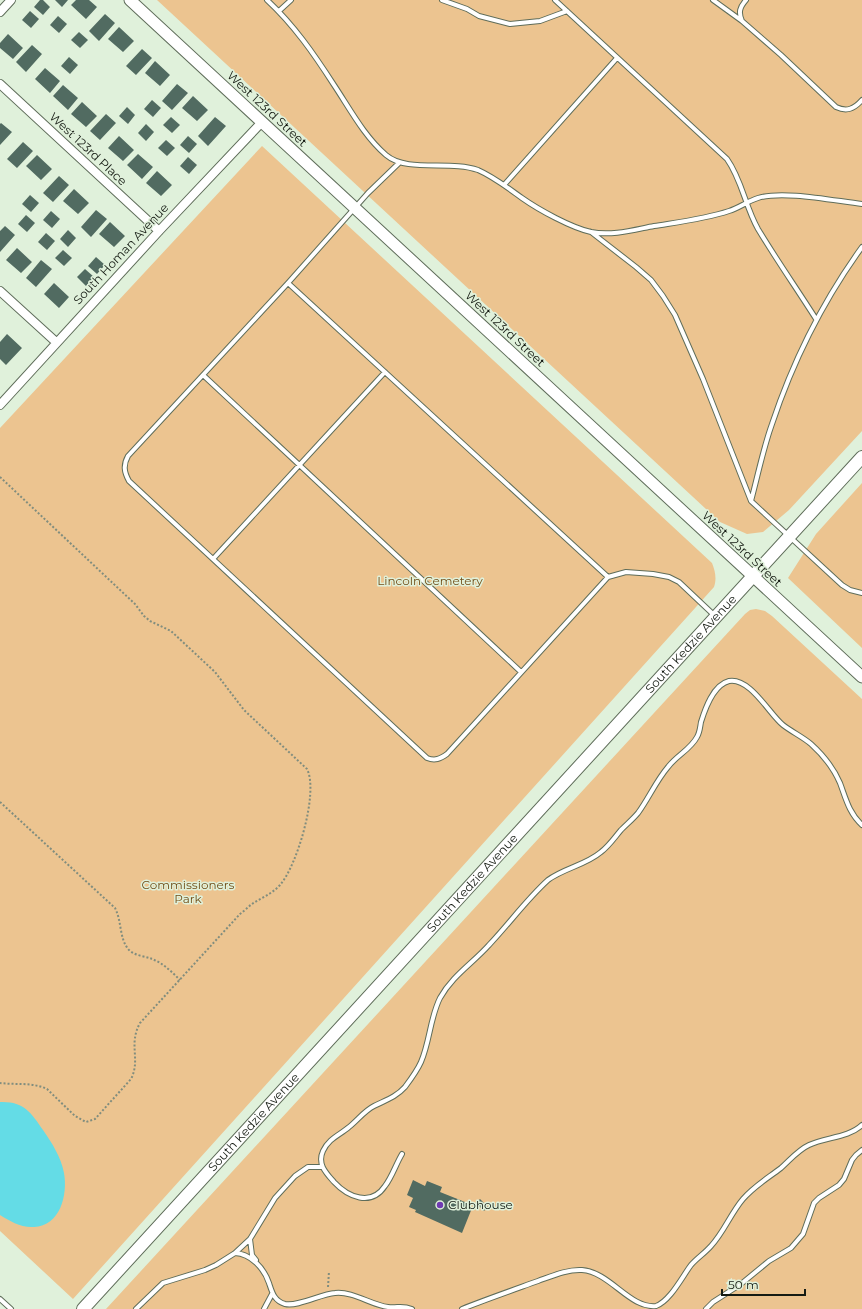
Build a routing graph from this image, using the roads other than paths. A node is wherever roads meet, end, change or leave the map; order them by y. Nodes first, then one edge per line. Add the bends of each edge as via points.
1 (11, 0) edge
2 (130, 0) edge
3 (267, 0) edge
4 (291, 0) edge
5 (442, 0) edge
6 (555, 0) edge
7 (713, 0) edge
8 (746, 0) edge
9 (279, 11) junction
10 (567, 11) junction
11 (0, 12) edge
12 (742, 21) junction
13 (617, 58) junction
14 (0, 84) edge
15 (862, 100) edge
16 (262, 122) junction
17 (399, 162) junction
18 (504, 185) junction
19 (747, 204) junction
20 (862, 204) edge
21 (355, 208) junction
22 (159, 231) junction
23 (590, 232) junction
24 (862, 247) edge
25 (288, 283) junction
26 (0, 291) edge
27 (816, 319) junction
28 (56, 342) junction
29 (385, 372) junction
30 (203, 375) junction
31 (0, 405) edge
32 (862, 457) edge
33 (300, 466) junction
34 (750, 501) junction
35 (788, 536) junction
36 (214, 559) junction
37 (752, 576) junction
38 (608, 577) junction
39 (862, 593) edge
40 (716, 616) junction
41 (521, 672) junction
42 (862, 677) edge
43 (862, 825) edge
44 (862, 1125) edge
45 (862, 1150) edge
46 (402, 1154) dead end
47 (322, 1167) junction
48 (250, 1239) junction
49 (235, 1253) junction
50 (258, 1264) junction
51 (272, 1294) junction
52 (0, 1300) edge
53 (11, 1309) edge
54 (83, 1309) edge
55 (136, 1309) edge
56 (264, 1309) edge
57 (412, 1309) edge
58 (462, 1309) edge
59 (706, 1309) edge

1 - 11 street
2 - 16 street, West 123rd Street
3 - 9 lane
4 - 9 lane
5 - 10 lane via 479,16 510,24 540,21
6 - 10 lane
7 - 12 lane
8 - 12 lane via 740,9
9 - 17 lane via 312,51 373,143 388,157
10 - 13 lane
12 - 15 lane via 836,107 849,110
13 - 18 lane
13 - 19 lane via 727,159
14 - 22 street, West 123rd Place
16 - 21 street, West 123rd Street
16 - 22 street, South Homan Avenue
17 - 18 lane via 464,166 478,170
17 - 21 lane
18 - 23 lane via 524,200
19 - 20 lane via 758,198 790,195
19 - 23 lane via 727,212 630,231 609,234
19 - 27 lane via 758,229
21 - 25 lane
21 - 37 street, West 123rd Street
22 - 28 street, South Homan Avenue
23 - 34 lane via 641,271 664,296 690,349
24 - 27 lane
25 - 29 lane
25 - 30 lane
26 - 28 street
27 - 34 lane via 771,425
28 - 31 street, South Homan Avenue
29 - 33 lane
29 - 38 lane
30 - 33 lane
30 - 36 lane via 128,456 124,468 129,481
32 - 35 main road, South Kedzie Avenue
33 - 36 lane
33 - 41 lane
34 - 35 lane
35 - 37 main road, South Kedzie Avenue
35 - 39 lane via 842,585
36 - 41 lane via 432,760 446,754
37 - 40 main road, South Kedzie Avenue
37 - 42 street, West 123rd Street
38 - 40 lane via 634,572 669,578 679,582
38 - 41 lane
40 - 54 main road, South Kedzie Avenue
43 - 47 lane via 849,809 835,773 820,753 783,725 765,703 745,686 730,681 724,683 715,691 693,743 667,768 633,819 600,853 548,880 453,980 440,998 417,1070 398,1094 368,1110 350,1127 331,1139 321,1156
44 - 58 lane via 853,1131 807,1146 753,1188 711,1246 693,1263 667,1298 656,1306 634,1303 600,1276 576,1270 517,1288
45 - 59 lane via 852,1160 839,1185 814,1203 803,1234 791,1248 759,1268
46 - 47 lane via 386,1186 377,1195 369,1197 360,1198 347,1194
47 - 48 lane via 308,1167 295,1176 275,1198
48 - 49 lane
48 - 50 lane via 252,1255
49 - 50 lane via 242,1253
49 - 55 lane via 205,1270 163,1283
50 - 51 lane via 269,1282
51 - 56 lane
51 - 57 lane via 280,1302 293,1304 336,1292 389,1307 405,1306
52 - 53 lane

